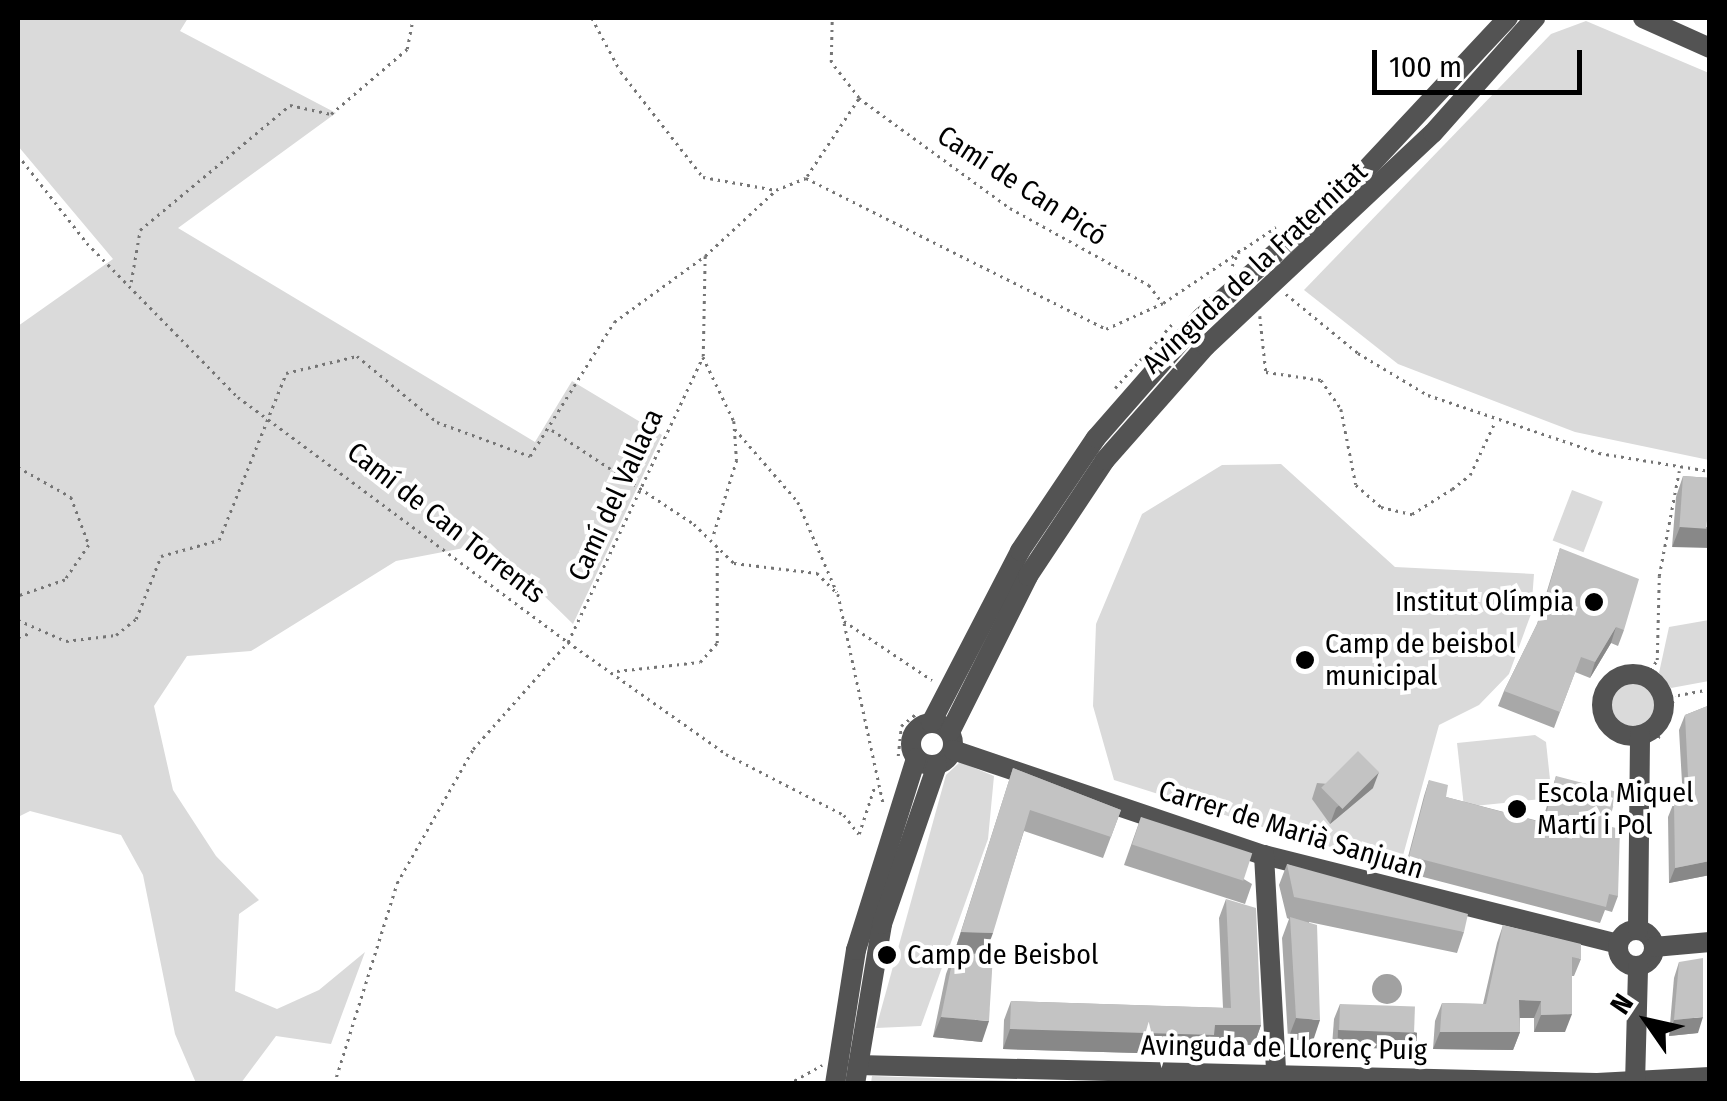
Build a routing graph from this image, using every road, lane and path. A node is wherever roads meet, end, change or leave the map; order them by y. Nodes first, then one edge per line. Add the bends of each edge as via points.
1 (413, 18) edge
2 (592, 18) edge
3 (832, 18) edge
4 (1508, 18) edge
5 (1535, 18) edge
6 (1643, 18) edge
7 (1710, 48) edge
8 (860, 98) junction
9 (18, 155) edge
10 (806, 178) junction
11 (776, 190) junction
12 (1282, 228) dead end
13 (1242, 243) junction
14 (705, 256) junction
15 (1230, 272) dead end
16 (130, 282) junction
17 (1274, 283) junction
18 (1254, 301) junction
19 (1163, 303) junction
20 (703, 356) junction
21 (273, 414) junction
22 (1494, 421) junction
23 (735, 428) junction
24 (552, 430) junction
25 (18, 467) edge
26 (1680, 469) junction
27 (1710, 472) edge
28 (643, 490) junction
29 (712, 539) junction
30 (716, 548) junction
31 (838, 594) junction
32 (18, 596) edge
33 (18, 620) edge
34 (842, 620) junction
35 (30, 632) junction
36 (18, 637) edge
37 (568, 642) junction
38 (614, 672) junction
39 (1647, 677) junction
40 (1710, 689) edge
41 (935, 690) dead end
42 (1664, 698) junction
43 (1640, 735) junction
44 (939, 736) junction
45 (907, 763) junction
46 (874, 788) junction
47 (886, 808) dead end
48 (1264, 855) junction
49 (1638, 930) junction
50 (1710, 942) edge
51 (1618, 944) junction
52 (1654, 947) junction
53 (1638, 966) junction
54 (837, 1055) junction
55 (856, 1074) edge
56 (1710, 1076) edge
57 (1277, 1080) edge
58 (1635, 1083) edge
59 (334, 1084) edge
60 (788, 1084) edge
61 (835, 1084) edge

1 - 16 path via 408,49 331,114 290,104 140,230
2 - 11 path via 703,177
3 - 8 path, Camí de Can Picó via 830,62
4 - 44 street, Avinguda de la Fraternitat via 1344,194 1202,317 1096,438 1011,566
5 - 17 street, Avinguda de la Fraternitat via 1434,133
6 - 7 street
8 - 10 path
8 - 19 path, Camí de Can Picó via 1010,208 1149,285
9 - 16 path, Camí de Can Torrents
10 - 11 path
10 - 19 path via 1106,329
11 - 14 path
12 - 13 path
13 - 15 path
13 - 19 path
14 - 20 path, Camí del Vallaca
14 - 24 path via 614,322
16 - 21 path, Camí de Can Torrents via 238,397
17 - 18 street, Avinguda de la Fraternitat
17 - 22 path via 1386,374
18 - 22 path via 1266,372 1321,380 1341,409 1356,485 1382,507 1412,514 1452,489 1490,443
18 - 44 street, Avinguda de la Fraternitat via 1144,413 1069,508
20 - 23 path
20 - 28 path, Camí del Vallaca
21 - 24 path via 286,373 358,356 437,422 510,454 530,456
21 - 35 path via 219,540 162,556 136,619 116,635 66,641
21 - 37 path, Camí de Can Torrents
22 - 26 path
23 - 29 path via 737,460
23 - 31 path via 798,502 831,561
24 - 28 path
25 - 32 path via 71,497 88,546 66,580
26 - 27 path
26 - 39 path via 1659,576 1658,660
28 - 29 path
28 - 37 path, Camí del Vallaca
29 - 30 path
30 - 31 path via 759,571 818,574
30 - 38 path via 716,643 700,662
31 - 34 path
33 - 35 path
34 - 41 path via 922,668
34 - 46 path
35 - 36 path
37 - 38 path, Camí de Can Torrents
37 - 59 path, Camí del Vallaca via 474,749 396,883
38 - 46 path, Camí de Can Torrents via 771,782 844,815 859,834
39 - 42 street
39 - 43 street via 1616,680 1604,696 1611,726
40 - 42 path
42 - 43 street via 1656,725
43 - 49 street
44 - 45 street, Carrer de Marià Sanjuan
44 - 45 street via 913,736
44 - 45 path via 901,726
44 - 48 street, Carrer de Marià Sanjuan
44 - 55 street, Avinguda de la Fraternitat via 882,924
45 - 54 street
46 - 47 path
48 - 51 street, Carrer de Marià Sanjuan
48 - 57 street
49 - 51 street
49 - 52 street
50 - 52 street
51 - 53 street via 1622,960
52 - 53 street
53 - 58 street
54 - 60 path
54 - 61 street
55 - 57 street, Avinguda de Llorenç Puig
56 - 58 street, Avinguda de Llorenç Puig
57 - 58 street, Avinguda de Llorenç Puig

